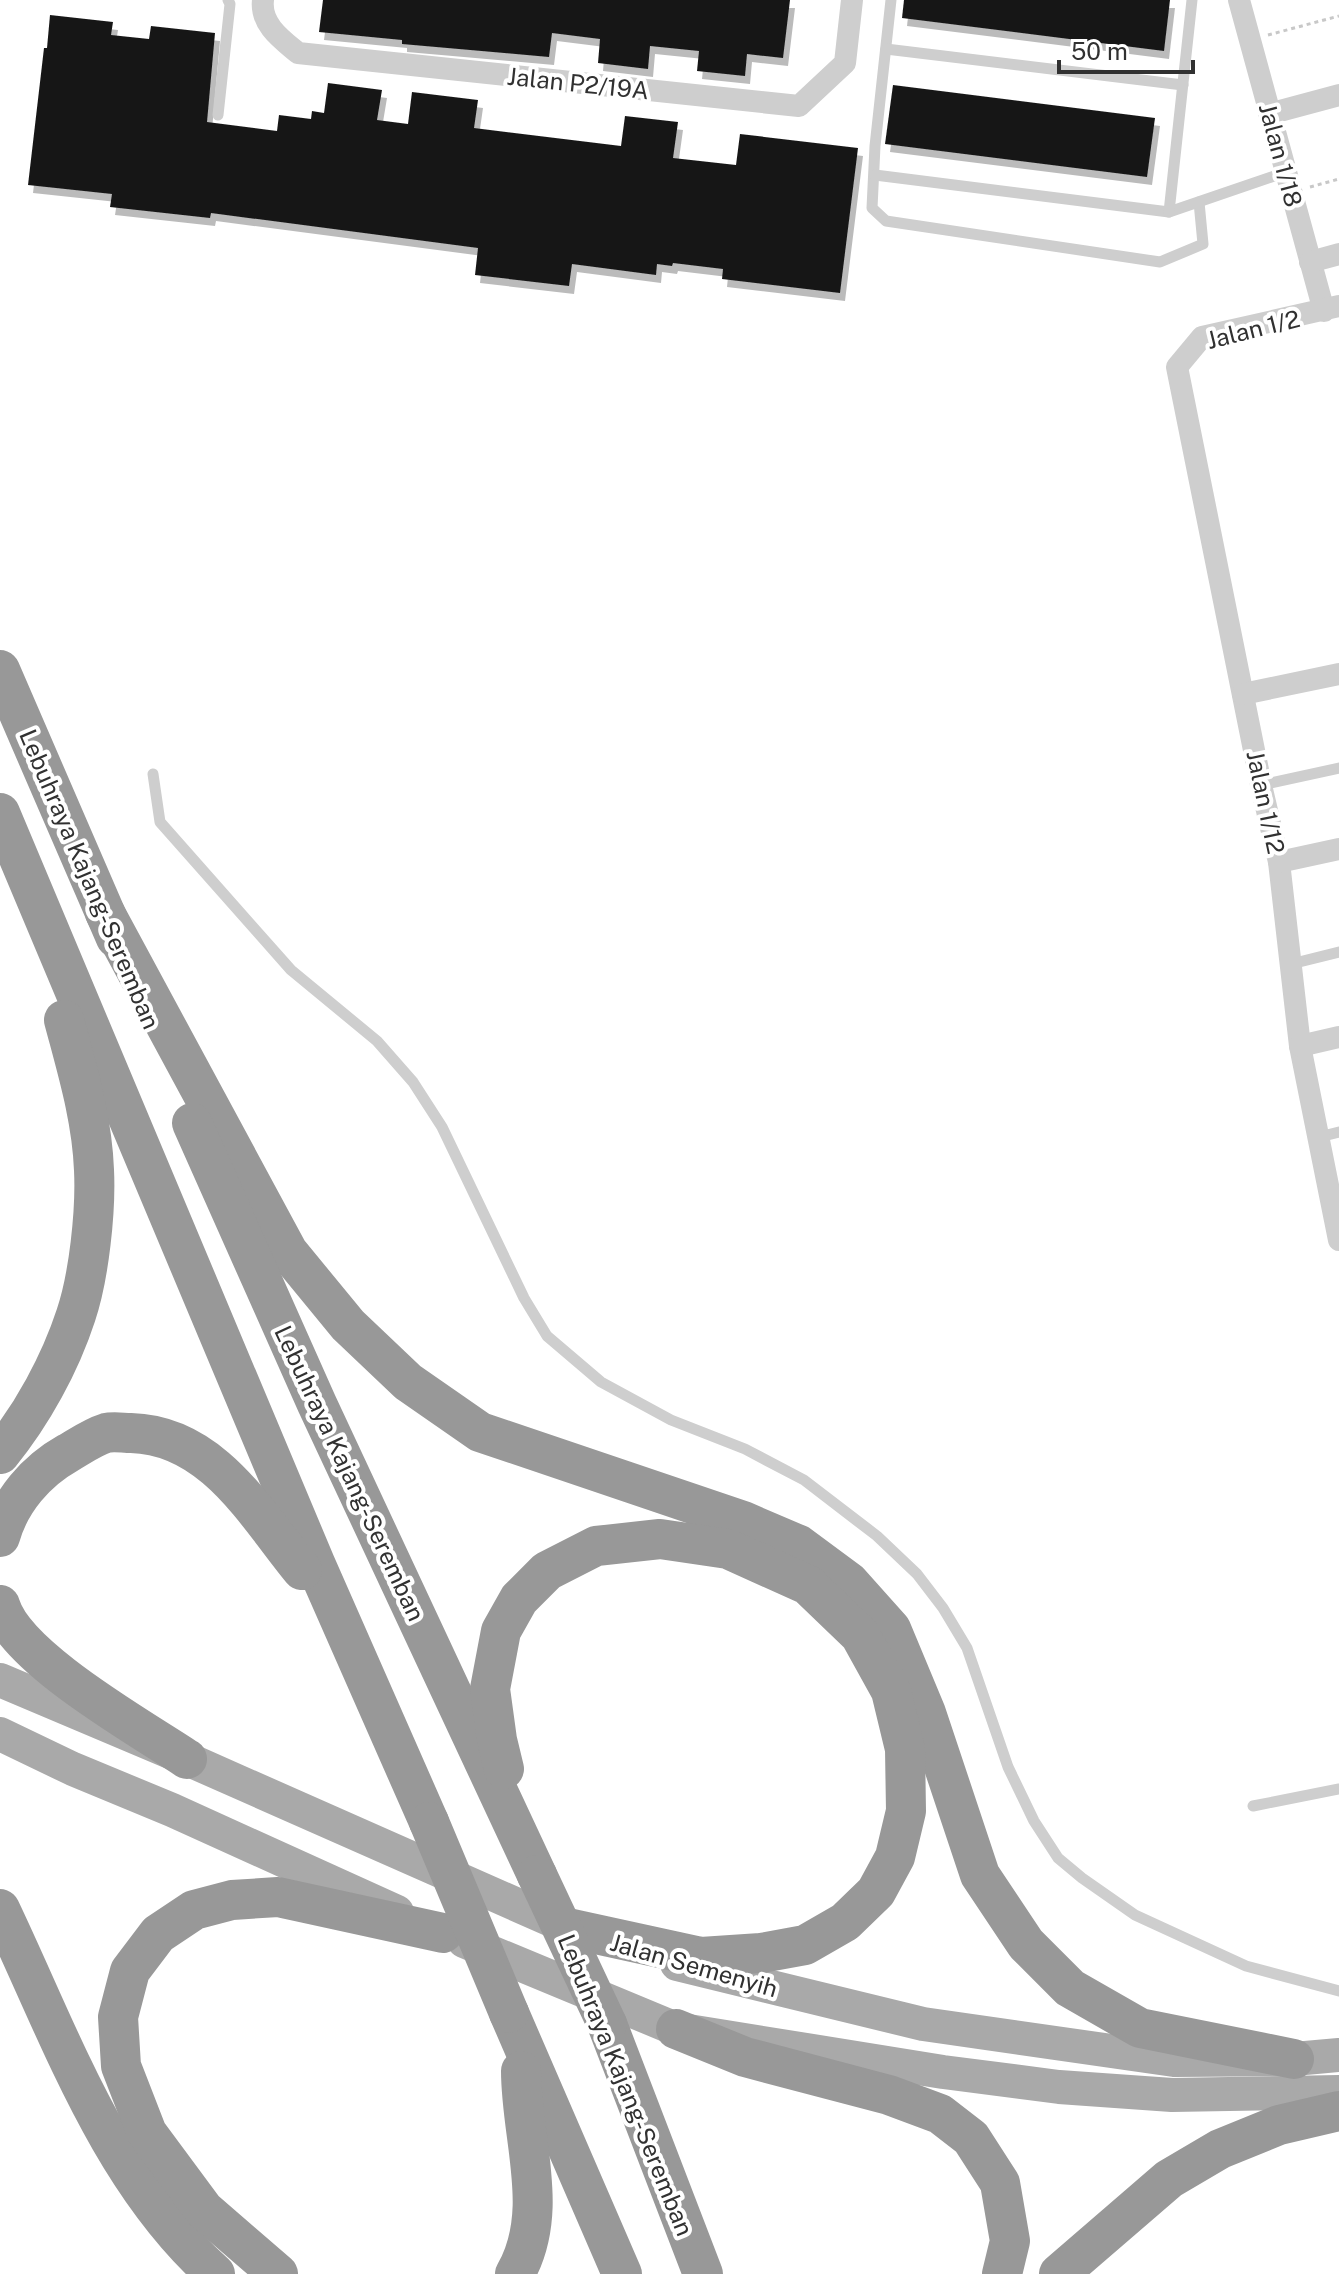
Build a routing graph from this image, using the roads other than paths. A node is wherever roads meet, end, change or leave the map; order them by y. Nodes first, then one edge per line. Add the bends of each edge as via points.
1 (228, 0) edge
2 (263, 0) edge
3 (852, 0) edge
4 (891, 0) edge
5 (1192, 0) edge
6 (1239, 0) edge
7 (886, 49) junction
8 (1183, 85) junction
9 (1339, 95) edge
10 (1269, 114) junction
11 (218, 115) dead end
12 (875, 175) junction
13 (1288, 182) junction
14 (1199, 202) junction
15 (1169, 212) junction
16 (1339, 254) edge
17 (1310, 262) junction
18 (1332, 308) edge
19 (1177, 367) joint
20 (0, 670) edge
21 (1339, 674) edge
22 (1243, 694) junction
23 (1339, 768) edge
24 (153, 774) dead end
25 (1261, 785) junction
26 (0, 813) edge
27 (1339, 849) edge
28 (18, 857) junction
29 (1279, 862) junction
30 (105, 913) junction
31 (1339, 952) edge
32 (1291, 964) junction
33 (1339, 1037) edge
34 (1300, 1046) junction
35 (1329, 1134) edge
36 (1338, 1225) edge
37 (0, 1454) edge
38 (0, 1537) edge
39 (0, 1605) edge
40 (335, 1610) junction
41 (0, 1680) edge
42 (0, 1734) edge
43 (187, 1759) junction
44 (1339, 1789) edge
45 (1253, 1806) dead end
46 (520, 1837) junction
47 (0, 1909) edge
48 (568, 1928) junction
49 (443, 1933) junction
50 (1339, 1991) edge
51 (515, 2028) junction
52 (676, 2029) junction
53 (1339, 2055) edge
54 (1294, 2059) junction
55 (1339, 2092) edge
56 (1339, 2111) edge
57 (672, 2195) junction
58 (215, 2274) edge
59 (278, 2274) edge
60 (515, 2274) edge
61 (622, 2274) edge
62 (703, 2274) edge
63 (721, 2274) edge
64 (1002, 2274) edge
65 (1059, 2274) edge

1 - 11 lane
2 - 3 street, Jalan P2/19A via 274,34 298,53 799,106 845,63
4 - 7 lane
5 - 8 lane
6 - 10 street, Jalan 1/18
7 - 8 lane
7 - 12 lane
8 - 15 lane
9 - 10 street
10 - 13 street, Jalan 1/18
12 - 14 lane via 872,208 886,221 1160,262 1203,244
12 - 15 lane
13 - 14 lane
13 - 17 street, Jalan 1/18
14 - 15 lane
16 - 17 street
17 - 18 street, Jalan 1/18
18 - 19 street, Jalan 1/2 via 1202,337
19 - 22 street, Jalan 1/12
20 - 30 highway, Lebuhraya Kajang-Seremban
21 - 22 street
22 - 25 street, Jalan 1/12
23 - 25 lane
24 - 50 lane via 160,822 291,970 377,1041 413,1082 442,1127 547,1336 601,1382 804,1480 917,1574 967,1648 1008,1767 1034,1821 1058,1858 1082,1878 1135,1915 1246,1966
25 - 29 street, Jalan 1/12
26 - 28 highway
27 - 29 street
28 - 37 highway via 84,1094 94,1170 90,1246 77,1314 53,1370
28 - 40 highway
29 - 32 street, Jalan 1/12
30 - 46 highway, Lebuhraya Kajang-Seremban via 244,1244
30 - 54 highway via 288,1252 358,1334 408,1382 480,1432 743,1521 799,1545 849,1582 891,1629 926,1713 980,1875 1026,1944 1070,1988 1140,2028
31 - 32 lane
32 - 34 street, Jalan 1/12
33 - 34 street
34 - 35 street, Jalan 1/12
35 - 36 street, Jalan 1/12
38 - 40 highway via 6,1515 54,1461 109,1432 146,1433 181,1444 225,1474
39 - 43 highway via 24,1641 67,1679
40 - 51 highway, bridge
41 - 43 main road, Jalan Semenyih
42 - 49 main road
43 - 48 main road, Jalan Semenyih
44 - 45 lane
46 - 48 highway via 490,1689 501,1631 519,1599 547,1571 596,1546 660,1539 728,1549 808,1585 860,1635 891,1691 905,1749 906,1811 895,1857 876,1892 845,1922 805,1945 701,1957
46 - 57 highway, Lebuhraya Kajang-Seremban, bridge via 607,2024
47 - 58 highway via 122,2161
48 - 54 main road, Jalan Semenyih via 690,1968 923,2024 1174,2060
49 - 52 main road
49 - 59 highway via 278,1897 232,1900 194,1910 158,1934 130,1971 118,2017 121,2066 147,2133 204,2210
51 - 60 highway via 534,2222
51 - 61 highway
52 - 55 main road via 1059,2087 1172,2095
52 - 64 highway via 745,2057 940,2114 971,2138 1000,2183 1010,2241
53 - 54 main road, Jalan Semenyih
56 - 65 highway via 1279,2125 1220,2149 1169,2179
57 - 62 highway, Lebuhraya Kajang-Seremban
57 - 63 highway

